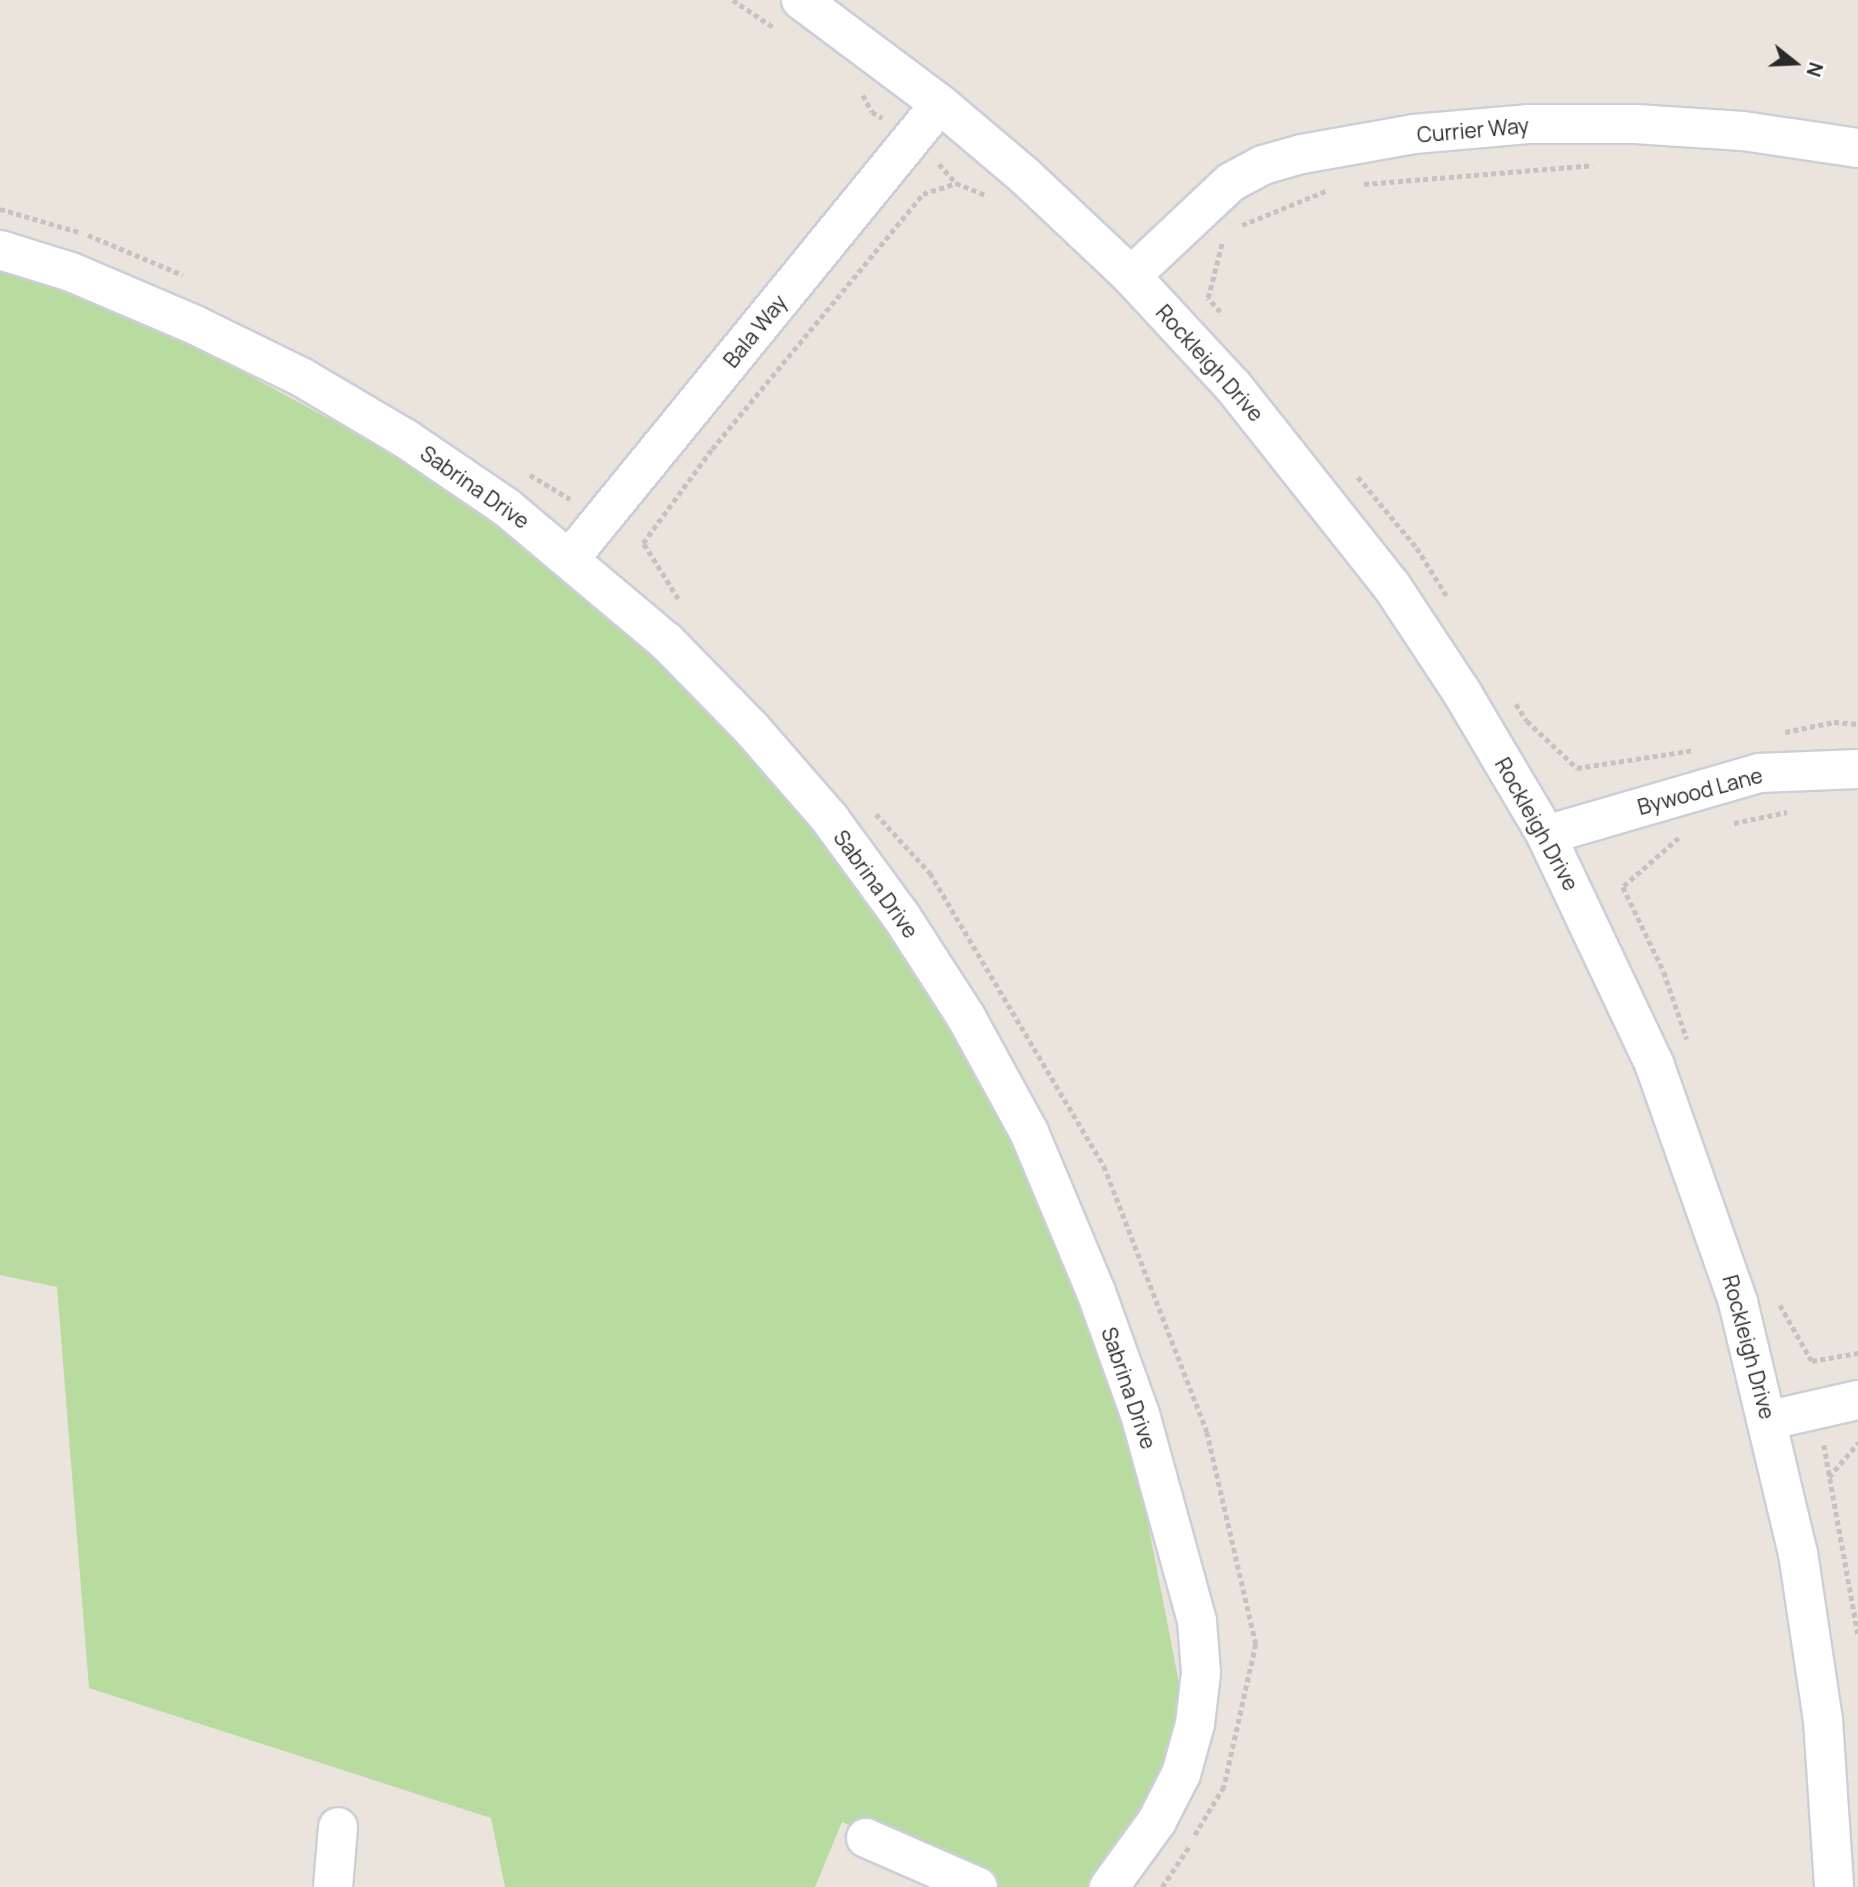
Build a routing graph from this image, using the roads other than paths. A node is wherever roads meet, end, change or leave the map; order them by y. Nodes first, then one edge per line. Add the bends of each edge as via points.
1 (801, 0) edge
2 (940, 104) junction
3 (1858, 148) edge
4 (0, 250) edge
5 (1131, 276) junction
6 (570, 557) junction
7 (1858, 769) edge
8 (1546, 835) junction
9 (1858, 1400) edge
10 (1770, 1420) junction
11 (338, 1827) dead end
12 (866, 1838) dead end
13 (333, 1887) edge
14 (978, 1887) edge
15 (1109, 1887) edge
16 (1834, 1887) edge

1 - 2 street, Rockleigh Drive
2 - 5 street, Rockleigh Drive
2 - 6 street, Bala Way
3 - 5 street, Currier Way via 1743,131 1635,124 1528,124 1414,134 1264,165 1231,182
4 - 6 street, Sabrina Drive via 71,272 303,378 406,439
5 - 8 street, Rockleigh Drive via 1233,386 1391,585 1461,691
6 - 15 street, Sabrina Drive via 667,642 751,728 830,819 901,915 966,1017 1029,1132 1096,1292 1140,1413 1177,1538 1197,1621 1201,1673 1195,1724 1181,1774 1157,1821
7 - 8 street, Bywood Lane via 1759,773
8 - 10 street, Rockleigh Drive via 1604,950 1701,1185
9 - 10 street
10 - 16 street, Rockleigh Drive via 1798,1553 1821,1707
11 - 13 street
12 - 14 street

